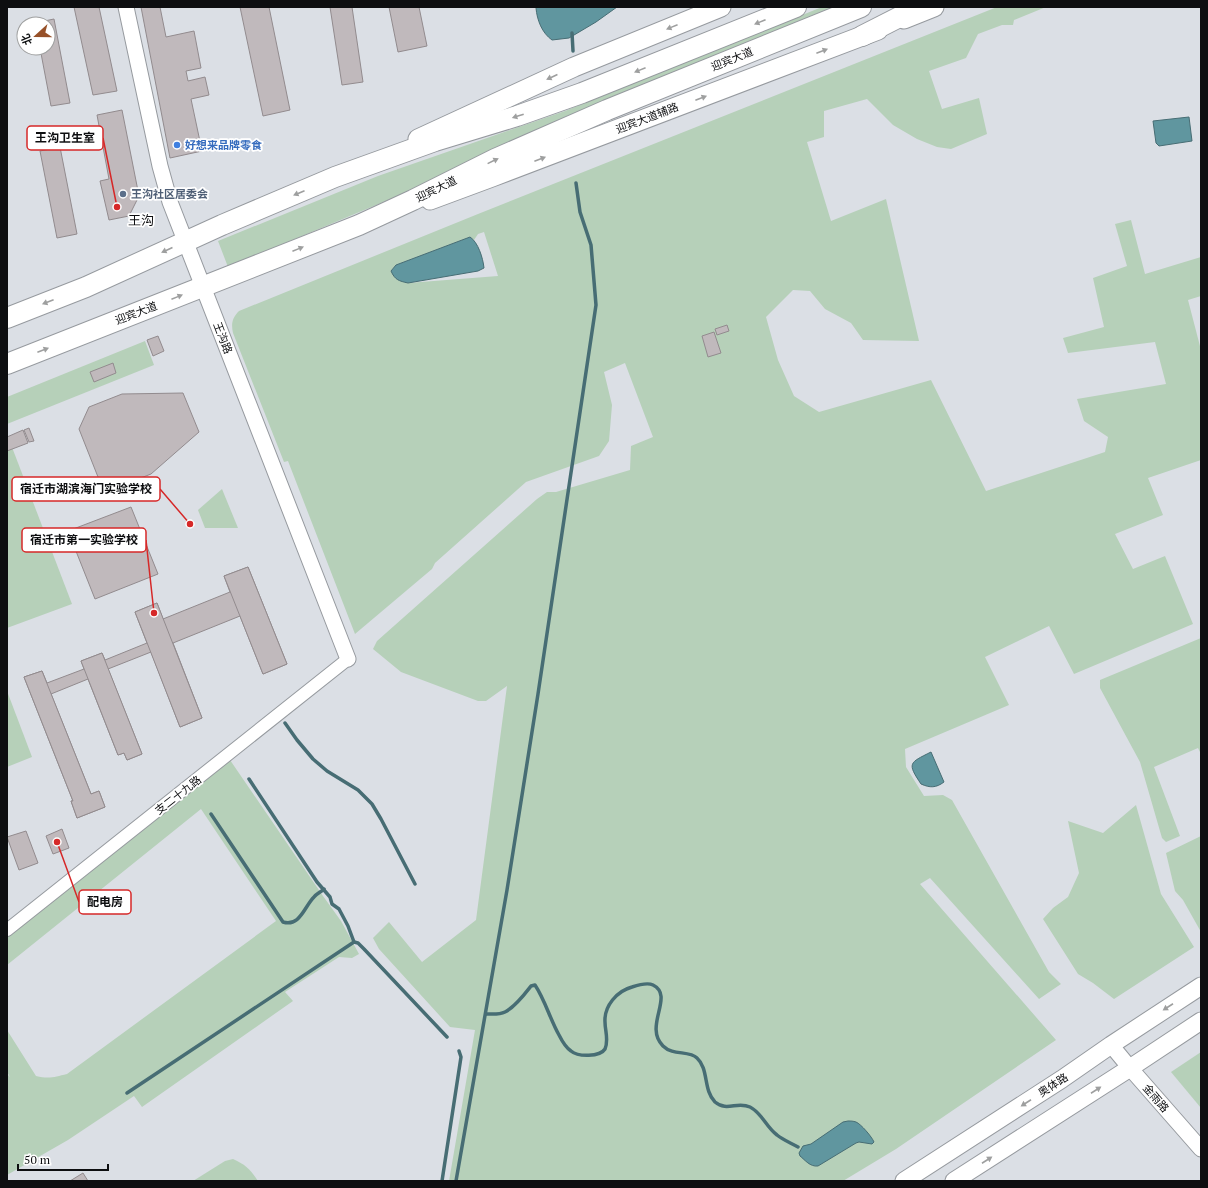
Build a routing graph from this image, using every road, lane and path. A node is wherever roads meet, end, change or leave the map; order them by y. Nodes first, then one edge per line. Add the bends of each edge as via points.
1 (126, 7) edge
2 (721, 7) edge
3 (796, 7) edge
4 (861, 7) edge
5 (919, 7) edge
6 (934, 7) edge
7 (698, 12) edge
8 (862, 36) junction
9 (335, 177) junction
10 (359, 225) junction
11 (186, 242) junction
12 (203, 287) junction
13 (7, 318) edge
14 (7, 364) edge
15 (348, 660) joint
16 (7, 930) edge
17 (1201, 986) edge
18 (1201, 1021) edge
19 (1111, 1045) junction
20 (1130, 1068) junction
21 (1201, 1149) edge
22 (904, 1181) edge
23 (954, 1181) edge

1 - 11 street, 王沟路 via 165,186
2 - 7 main road
3 -> 9 highway via 582,93
10 -> 4 highway, 迎宾大道 via 495,159 607,110
5 - 8 highway
6 - 8 main road, 迎宾大道辅路
7 -> 9 main road
10 -> 8 main road, 迎宾大道辅路
9 -> 11 highway
12 -> 10 highway, 迎宾大道
11 - 12 street, 王沟路
11 -> 13 highway via 86,287
14 -> 12 highway, 迎宾大道
12 - 15 street, 王沟路
15 - 16 street, 支二十九路
17 -> 19 main road, 奥体路
18 - 20 main road
19 - 20 street, 金雨路
19 -> 22 main road, 奥体路
20 - 21 street, 金雨路
23 -> 20 main road

